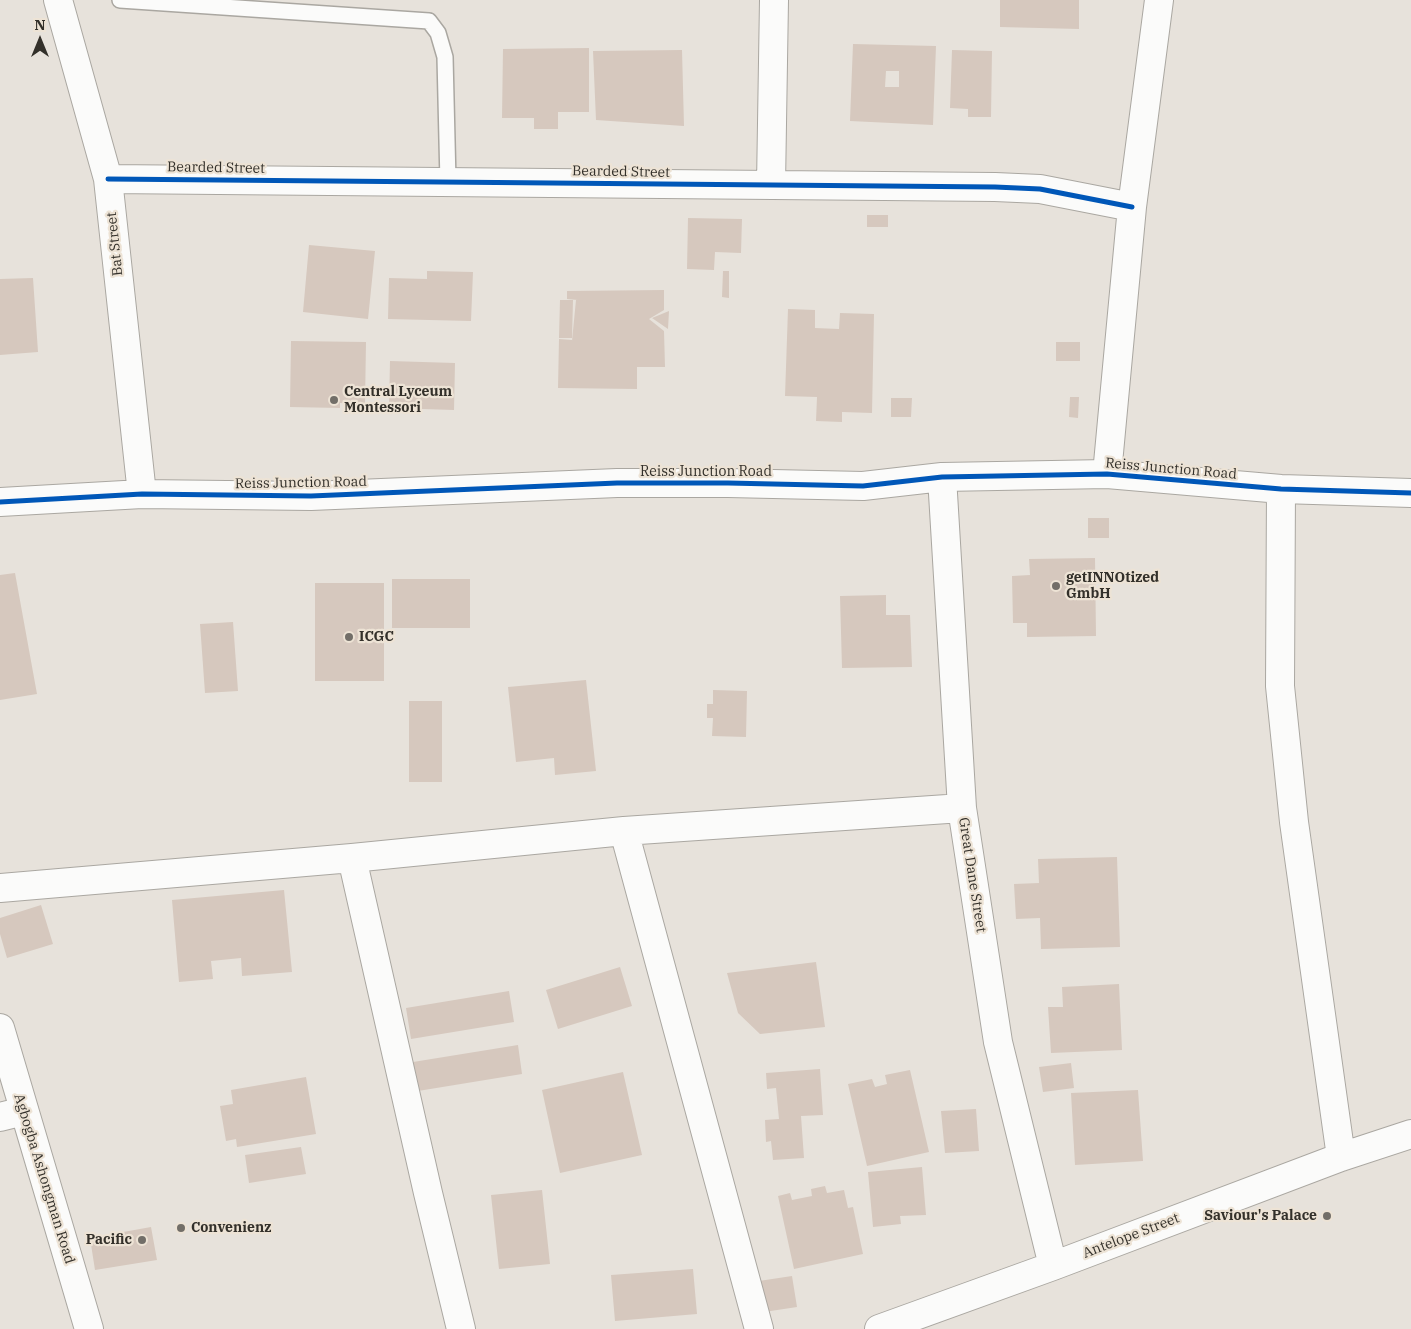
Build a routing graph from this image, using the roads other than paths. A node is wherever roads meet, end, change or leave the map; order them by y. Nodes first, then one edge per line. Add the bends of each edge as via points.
1 (58, 0) edge
2 (120, 0) edge
3 (774, 0) edge
4 (1159, 0) edge
5 (284, 5) edge
6 (108, 179) junction
7 (448, 182) junction
8 (770, 185) junction
9 (1132, 207) junction
10 (1107, 474) junction
11 (942, 477) junction
12 (1281, 489) junction
13 (1411, 493) edge
14 (142, 494) junction
15 (0, 502) edge
16 (962, 808) junction
17 (624, 831) junction
18 (352, 858) junction
19 (0, 888) edge
20 (0, 1028) edge
21 (12, 1114) edge
22 (1411, 1134) edge
23 (1342, 1157) junction
24 (1053, 1266) junction
25 (908, 1324) edge
26 (89, 1329) edge
27 (461, 1329) edge
28 (759, 1329) edge
29 (879, 1329) edge

1 - 6 street, Bat Street
2 - 5 lane
3 - 8 street
4 - 9 street
5 - 7 lane via 429,21 438,33 445,57
6 - 7 street, Bearded Street
6 - 14 street, Bat Street
7 - 8 street, Bearded Street
8 - 9 street, Bearded Street via 1040,189
9 - 10 street
10 - 11 street, Reiss Junction Road
10 - 12 street, Reiss Junction Road
11 - 14 street, Reiss Junction Road via 862,486 617,483 311,496
11 - 16 street, Great Dane Street
12 - 13 street, Reiss Junction Road
12 - 23 street via 1280,686 1294,822
14 - 15 street, Reiss Junction Road
16 - 17 street
16 - 24 street, Great Dane Street via 998,1042
17 - 18 street
17 - 28 street
18 - 19 street
18 - 27 street
20 - 21 street, Agbogba Ashongman Road
21 - 26 street, Agbogba Ashongman Road
22 - 23 street, Antelope Street
23 - 24 street, Antelope Street
24 - 25 street, Antelope Street
25 - 29 street, Antelope Street

